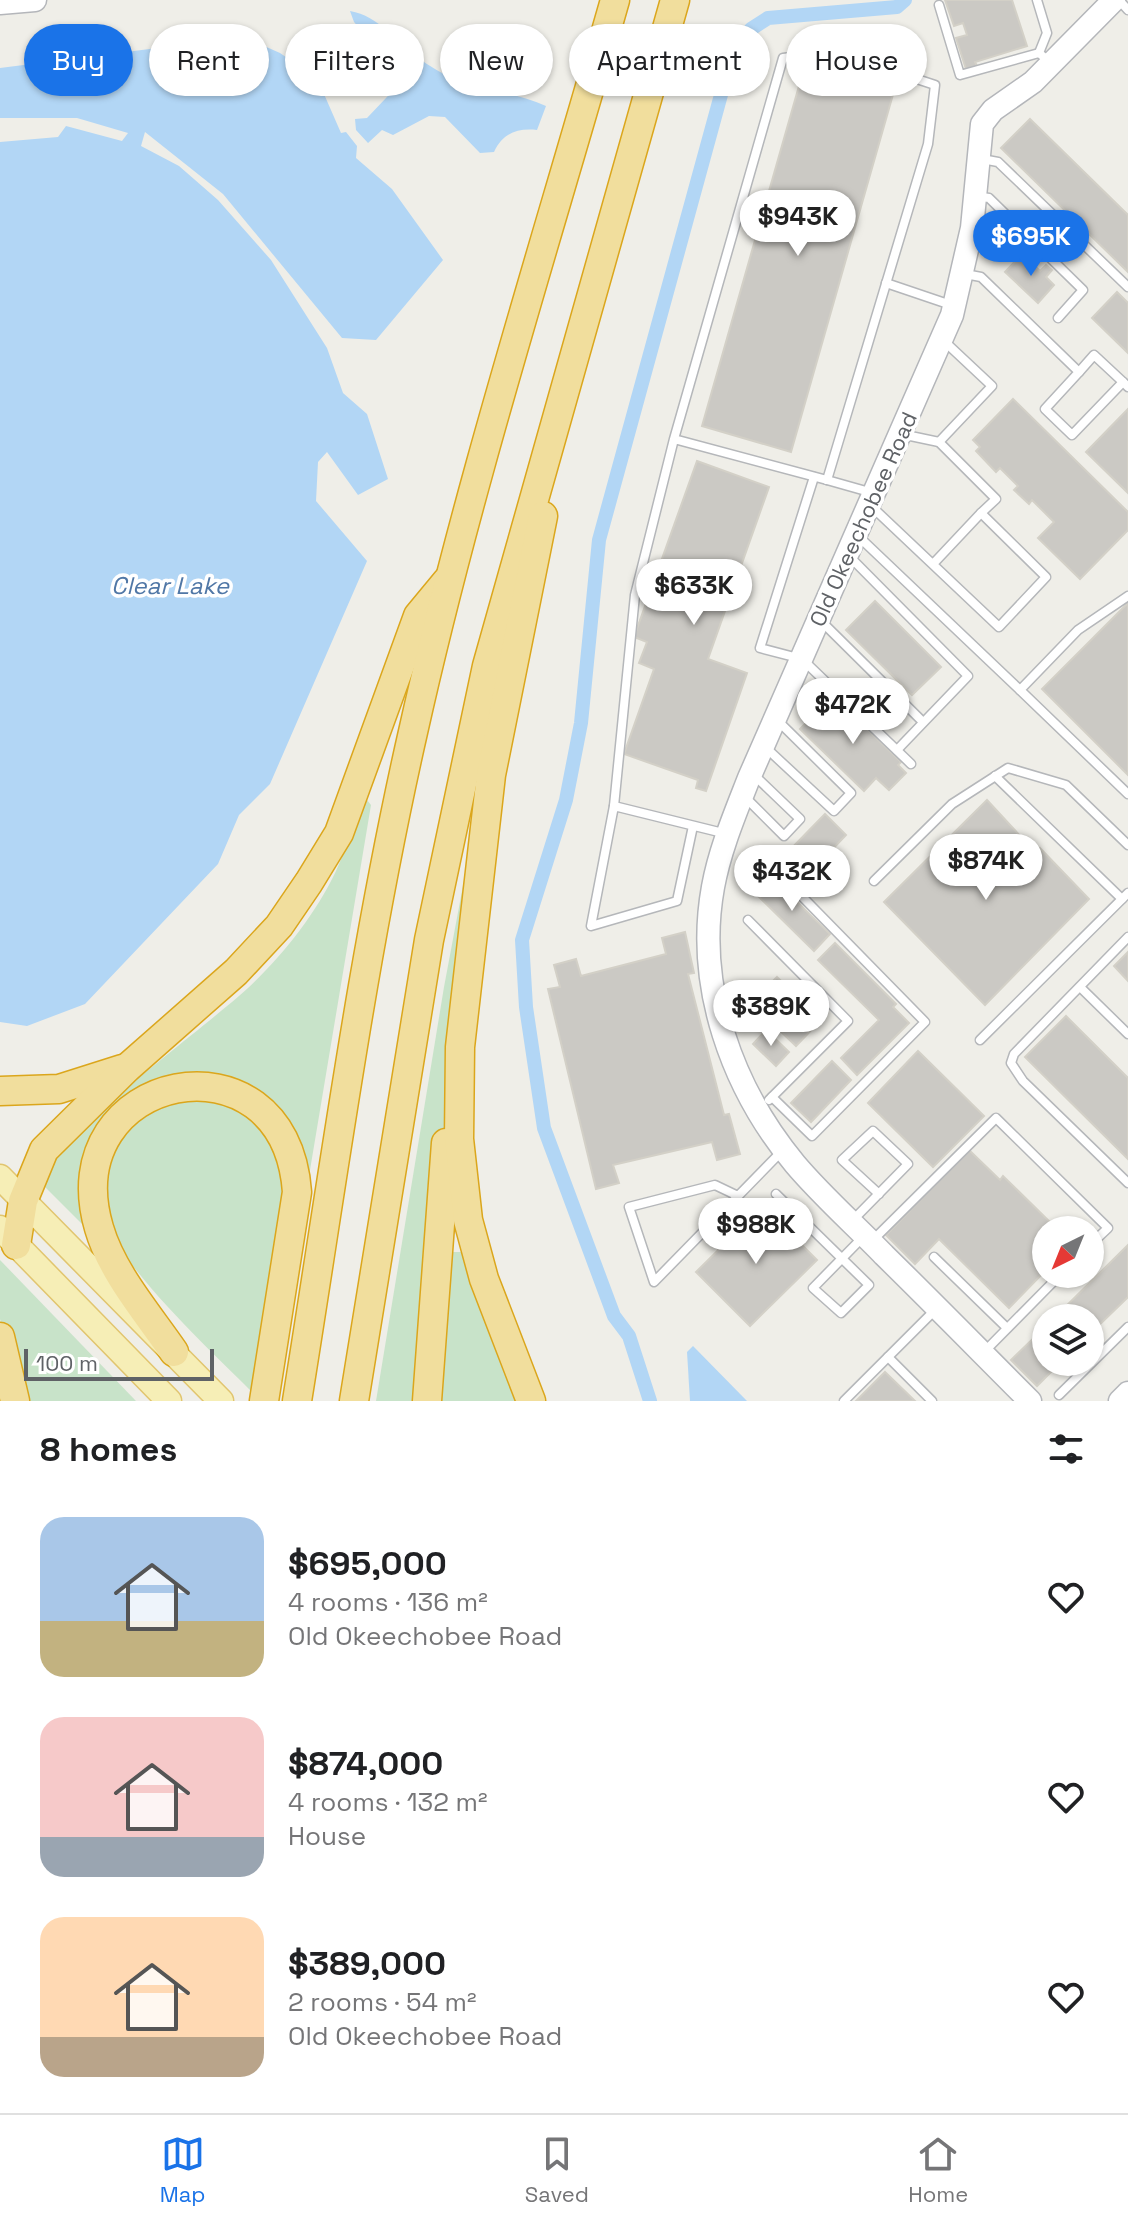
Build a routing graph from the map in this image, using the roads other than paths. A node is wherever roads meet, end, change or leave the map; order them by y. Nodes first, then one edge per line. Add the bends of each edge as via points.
1 (35, 0) edge
2 (615, 0) edge
3 (675, 0) edge
4 (1037, 0) edge
5 (1116, 0) edge
6 (0, 3) edge
7 (939, 5) dead end
8 (1128, 10) edge
9 (1045, 58) junction
10 (978, 158) junction
11 (975, 196) junction
12 (964, 273) junction
13 (886, 283) junction
14 (1128, 287) edge
15 (954, 306) junction
16 (1058, 318) dead end
17 (941, 339) junction
18 (1079, 372) junction
19 (1125, 385) edge
20 (561, 394) junction
21 (900, 434) junction
22 (674, 439) junction
23 (939, 442) junction
24 (814, 477) junction
25 (827, 480) junction
26 (872, 499) junction
27 (981, 513) junction
28 (852, 545) junction
29 (933, 564) junction
30 (452, 574) junction
31 (1128, 596) edge
32 (819, 619) junction
33 (802, 659) junction
34 (1020, 690) junction
35 (775, 718) junction
36 (923, 722) junction
37 (763, 746) junction
38 (897, 750) junction
39 (911, 764) dead end
40 (751, 772) junction
41 (995, 776) junction
42 (1128, 794) edge
43 (742, 795) junction
44 (614, 806) junction
45 (693, 826) junction
46 (727, 834) junction
47 (1128, 845) edge
48 (782, 876) dead end
49 (874, 881) dead end
50 (1125, 896) edge
51 (748, 920) dead end
52 (1128, 937) edge
53 (1080, 987) junction
54 (1128, 1034) edge
55 (980, 1040) dead end
56 (460, 1047) junction
57 (127, 1068) junction
58 (0, 1091) edge
59 (764, 1104) junction
60 (784, 1150) junction
61 (0, 1177) edge
62 (1128, 1183) edge
63 (776, 1194) dead end
64 (879, 1194) junction
65 (738, 1196) junction
66 (23, 1201) junction
67 (1096, 1216) edge
68 (863, 1233) junction
69 (8, 1237) edge
70 (934, 1257) dead end
71 (842, 1259) junction
72 (1047, 1288) edge
73 (937, 1308) junction
74 (1128, 1327) edge
75 (1007, 1328) junction
76 (0, 1337) edge
77 (174, 1352) junction
78 (982, 1353) junction
79 (888, 1357) junction
80 (1128, 1393) edge
81 (1059, 1395) dead end
82 (15, 1401) edge
83 (169, 1401) edge
84 (221, 1401) edge
85 (264, 1401) edge
86 (297, 1401) edge
87 (354, 1401) edge
88 (427, 1401) edge
89 (531, 1401) edge
90 (844, 1401) edge
91 (932, 1401) edge
92 (1030, 1401) edge
93 (1120, 1401) edge

1 - 6 street
2 - 30 highway
3 - 20 highway
4 - 9 lane via 1047,33
5 - 8 lane
5 - 9 street, Old Okeechobee Road
7 - 9 lane via 960,75
9 - 10 street, Old Okeechobee Road via 1026,88 987,117
10 - 11 street, Old Okeechobee Road
10 - 14 lane via 998,162
11 - 12 street, Old Okeechobee Road
11 - 16 lane via 989,198 1083,290
12 - 15 street, Old Okeechobee Road
12 - 18 lane via 981,277
13 - 15 lane
13 - 22 lane via 928,144 935,85 835,52 783,58
13 - 25 lane
15 - 17 street, Old Okeechobee Road
17 - 21 street, Old Okeechobee Road
17 - 23 lane via 992,386
18 - 19 lane via 1094,355
18 - 19 lane via 1045,409 1072,435
20 - 56 highway via 537,555 491,775
20 - 87 highway via 491,651 450,834
21 - 23 lane
21 - 26 street, Old Okeechobee Road
22 - 24 lane
22 - 44 lane via 635,595
23 - 27 lane via 996,499
24 - 25 lane
24 - 33 lane via 760,648
25 - 26 lane
26 - 28 street, Old Okeechobee Road
26 - 29 lane
27 - 29 lane
27 - 29 lane via 1046,577 999,627
28 - 32 street, Old Okeechobee Road
28 - 34 lane
28 - 36 lane via 968,676
30 - 57 highway via 418,616 339,833 309,882 279,926 236,972
30 - 86 highway via 380,890
31 - 34 lane via 1078,630
32 - 33 street, Old Okeechobee Road
32 - 36 lane
33 - 35 street, Old Okeechobee Road
33 - 38 lane
34 - 42 lane
35 - 37 street, Old Okeechobee Road
35 - 37 lane via 851,793 834,811
36 - 38 lane
37 - 40 street, Old Okeechobee Road
38 - 39 lane
40 - 43 street, Old Okeechobee Road
40 - 43 lane via 800,819 784,836
41 - 47 lane via 1008,768 1066,785
41 - 49 lane via 952,804
41 - 50 lane
43 - 46 street, Old Okeechobee Road
44 - 45 lane
44 - 45 lane via 591,926 677,901
45 - 46 lane
46 - 59 street, Old Okeechobee Road via 713,890 711,974 716,1011 727,1047
48 - 59 lane via 925,1022 812,1136
50 - 55 lane
51 - 59 lane via 848,1021
52 - 53 lane
53 - 54 lane
53 - 62 lane via 1011,1063
56 - 88 highway via 446,1136
56 - 89 highway via 459,1139 468,1220 484,1279
57 - 58 highway via 59,1089
57 - 66 highway via 44,1150
59 - 60 street, Old Okeechobee Road
60 - 65 lane
60 - 68 street, Old Okeechobee Road
61 - 66 main road
63 - 71 lane
64 - 64 lane via 908,1164 873,1131 842,1160
64 - 68 lane
65 - 65 lane via 717,1218 654,1282 629,1207 715,1185
66 - 69 highway
66 - 77 main road
67 - 68 lane via 996,1118
68 - 71 lane
68 - 73 street, Old Okeechobee Road
69 - 83 main road
70 - 75 lane
71 - 71 lane via 813,1288 841,1313 869,1285
72 - 75 lane
73 - 78 street, Old Okeechobee Road
73 - 79 lane
74 - 81 lane
75 - 78 lane
76 - 82 highway
77 - 84 main road
77 - 85 highway via 109,1253 93,1190 97,1159 125,1112 160,1092 191,1085 218,1088 259,1108 286,1143 295,1166 297,1192
78 - 92 street, Old Okeechobee Road
79 - 90 lane
79 - 91 lane
80 - 93 street

